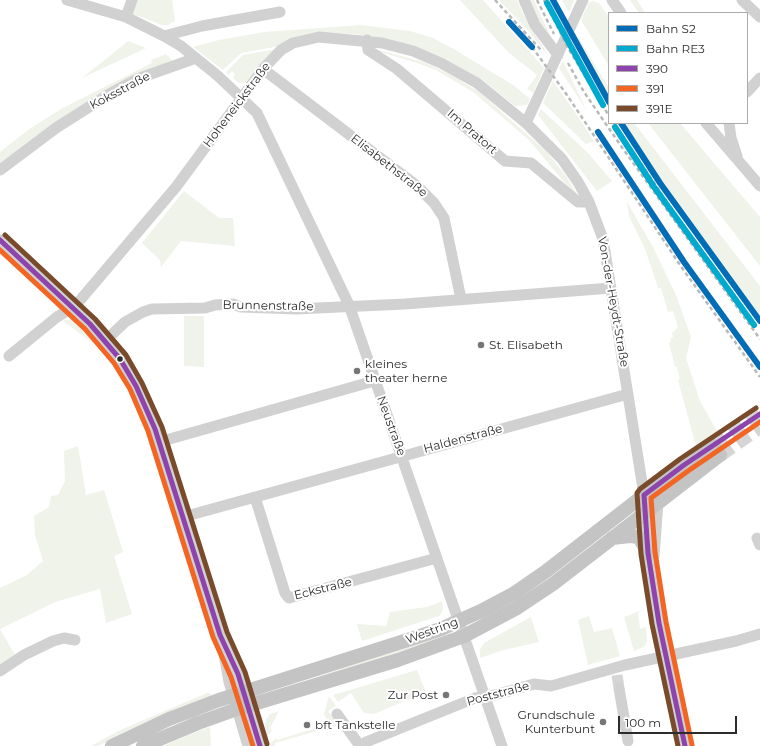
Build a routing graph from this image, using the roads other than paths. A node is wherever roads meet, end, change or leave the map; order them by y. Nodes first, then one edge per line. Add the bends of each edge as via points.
1 (67, 0) edge
2 (132, 0) edge
3 (524, 0) edge
4 (582, 0) edge
5 (612, 0) edge
6 (742, 0) edge
7 (280, 12) dead end
8 (620, 12) edge
9 (126, 17) junction
10 (760, 17) edge
11 (164, 36) junction
12 (367, 40) junction
13 (558, 55) junction
14 (196, 58) junction
15 (263, 70) junction
16 (760, 78) edge
17 (748, 91) edge
18 (243, 97) junction
19 (526, 123) junction
20 (708, 124) edge
21 (729, 124) edge
22 (739, 162) junction
23 (0, 170) edge
24 (760, 186) edge
25 (589, 202) junction
26 (0, 240) edge
27 (612, 288) junction
28 (461, 299) junction
29 (349, 305) junction
30 (73, 308) junction
31 (105, 341) junction
32 (9, 356) dead end
33 (374, 381) junction
34 (628, 394) junction
35 (159, 442) junction
36 (402, 456) junction
37 (644, 495) junction
38 (255, 497) junction
39 (658, 502) junction
40 (645, 512) junction
41 (183, 517) junction
42 (612, 538) junction
43 (648, 553) junction
44 (437, 558) junction
45 (654, 590) junction
46 (459, 622) junction
47 (760, 634) edge
48 (464, 636) junction
49 (75, 640) dead end
50 (665, 655) junction
51 (0, 671) edge
52 (619, 688) tunnel mouth
53 (238, 693) junction
54 (485, 697) junction
55 (242, 707) junction
56 (337, 714) dead end
57 (628, 741) dead end
58 (112, 746) edge
59 (143, 746) edge
60 (248, 746) edge
61 (260, 746) edge
62 (360, 746) edge
63 (364, 746) edge
64 (502, 746) edge
65 (685, 746) edge

1 - 9 street
2 - 9 street
3 - 13 street via 535,25
4 - 13 street
5 - 8 street
6 - 10 street
7 - 11 street
9 - 11 street
11 - 14 street
12 - 15 street, Hoheneickstraße via 319,37 306,39 281,50
12 - 19 street, Hoheneickstraße via 413,51 442,63 477,82
12 - 25 street, Im Pratort via 368,50 398,69 505,161 531,163 578,202
13 - 19 street
14 - 18 street
14 - 23 street, Koksstraße via 137,79 111,93 56,128
15 - 18 street, Hoheneickstraße
15 - 28 street, Elisabethstraße via 417,186 434,203 444,218
16 - 17 street
18 - 29 street, Neustraße via 257,113
18 - 30 street, Hoheneickstraße via 176,187
19 - 25 street, Von-der-Heydt-Straße via 562,159
20 - 22 street
21 - 22 street via 730,138
22 - 24 street
25 - 27 street, Von-der-Heydt-Straße via 603,239
26 - 30 street
27 - 28 street, Brunnenstraße
27 - 34 street, Von-der-Heydt-Straße
28 - 29 street, Brunnenstraße
29 - 31 street, Brunnenstraße via 279,309 242,307 234,304 152,309 125,322
29 - 33 street, Neustraße
30 - 31 street
30 - 32 street, Hoheneickstraße via 57,317
31 - 35 street via 120,359 136,386
33 - 35 street
33 - 36 street, Neustraße
34 - 36 street, Haldenstraße
34 - 37 street, Von-der-Heydt-Straße
35 - 41 street
36 - 38 street, Haldenstraße
36 - 44 street, Neustraße
37 - 39 main road, Westring via 684,465 717,451 708,467
37 - 40 street, Von-der-Heydt-Straße
37 - 46 main road, Westring via 540,576 513,594
38 - 41 street, Haldenstraße
38 - 44 street, Eckstraße via 285,593 289,598
39 - 40 main road, Westring
39 - 45 street, Von-der-Heydt-Straße
40 - 42 main road, Westring
40 - 43 street, Von-der-Heydt-Straße
41 - 53 street via 223,643 238,674
42 - 43 main road via 639,537
42 - 48 main road, Westring via 535,597
43 - 45 street, Von-der-Heydt-Straße
44 - 46 street, Neustraße
45 - 50 street, Von-der-Heydt-Straße
46 - 48 street, Neustraße
46 - 53 main road, Westring via 392,646
47 - 50 street, Poststraße
48 - 54 street, Neustraße
48 - 55 main road, Westring via 398,660
49 - 51 street via 53,640 24,654
50 - 54 street, Poststraße via 616,672 551,686 534,684
50 - 65 street, Von-der-Heydt-Straße
52 - 57 street
53 - 55 street
53 - 58 main road, Westring via 169,719
54 - 63 street, Poststraße via 475,698 366,742
54 - 64 street, Neustraße
55 - 59 main road, Westring
55 - 60 street
55 - 61 street
56 - 62 street

